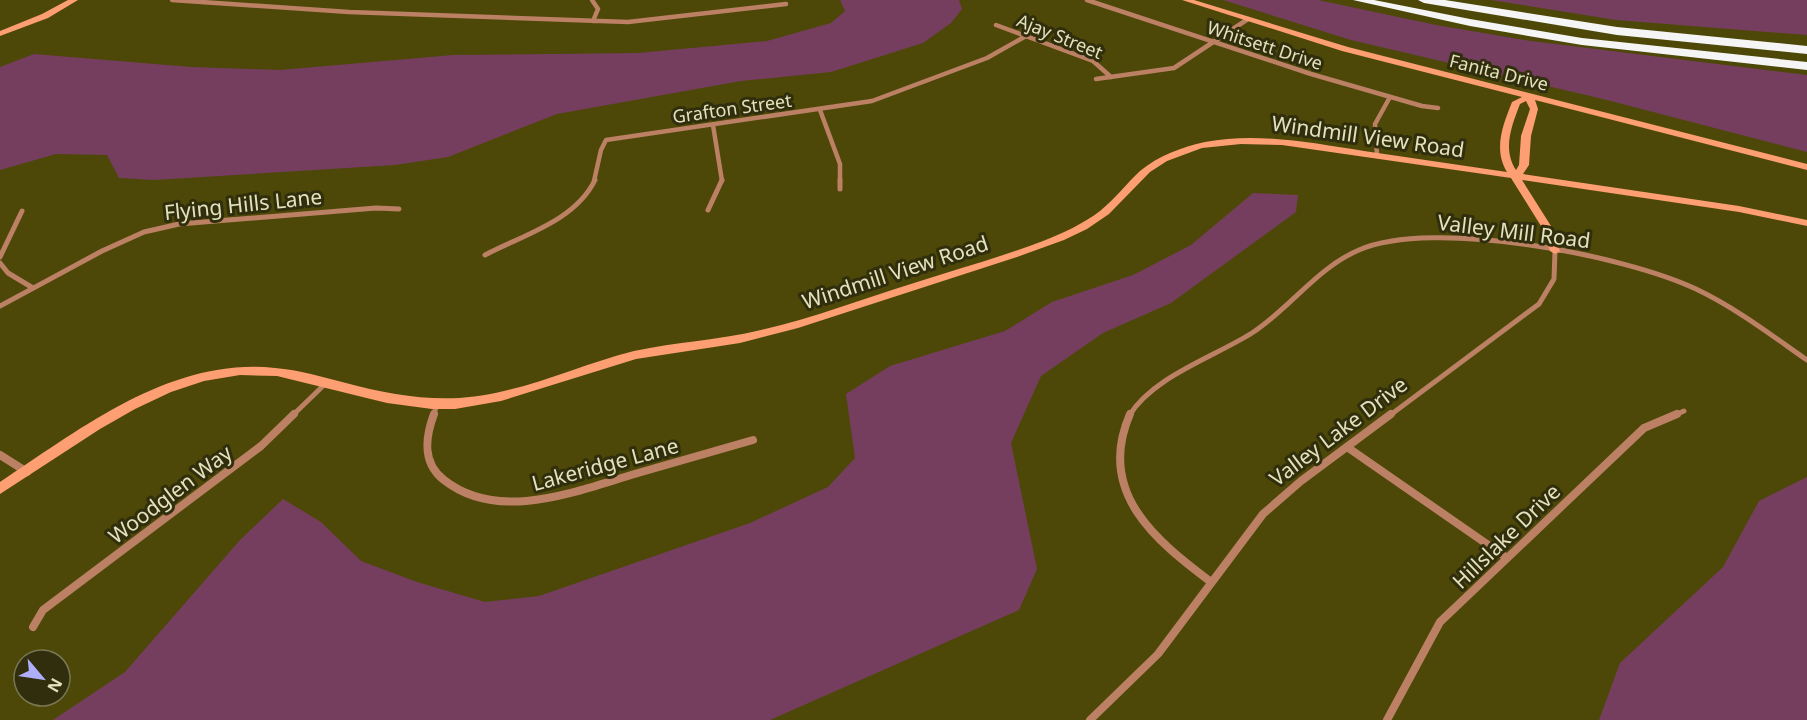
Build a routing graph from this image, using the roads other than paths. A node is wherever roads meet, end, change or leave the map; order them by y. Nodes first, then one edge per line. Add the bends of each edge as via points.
1 (74, 0) edge
2 (172, 0) edge
3 (592, 0) edge
4 (1087, 0) edge
5 (1186, 0) edge
6 (1359, 0) edge
7 (1424, 0) edge
8 (786, 4) dead end
9 (1248, 20) junction
10 (593, 21) junction
11 (996, 25) dead end
12 (0, 34) edge
13 (1026, 36) junction
14 (1214, 44) junction
15 (1807, 50) edge
16 (1807, 66) edge
17 (1111, 76) junction
18 (1096, 79) dead end
19 (1390, 97) junction
20 (1529, 97) junction
21 (1438, 108) dead end
22 (819, 110) junction
23 (713, 125) junction
24 (1377, 156) junction
25 (1807, 167) edge
26 (1517, 176) junction
27 (840, 189) dead end
28 (399, 209) dead end
29 (708, 210) dead end
30 (22, 211) dead end
31 (1807, 223) edge
32 (1555, 251) junction
33 (485, 255) dead end
34 (0, 257) edge
35 (0, 263) edge
36 (33, 288) junction
37 (0, 306) edge
38 (1807, 360) edge
39 (326, 382) junction
40 (437, 405) junction
41 (1684, 411) dead end
42 (753, 440) dead end
43 (1347, 447) junction
44 (0, 455) edge
45 (27, 472) junction
46 (0, 489) edge
47 (1507, 558) junction
48 (1211, 582) junction
49 (33, 627) dead end
50 (1090, 720) edge
51 (1387, 720) edge

1 - 12 street
2 - 10 street via 349,12
3 - 10 street via 598,9
4 - 14 street, Whitsett Drive
5 - 9 street, Fanita Drive
6 - 16 highway via 1548,36
7 - 15 highway via 1606,30
8 - 10 street via 659,20
9 - 14 street
9 - 20 street, Fanita Drive
11 - 13 street, Ajay Street
13 - 17 street, Ajay Street via 1093,61
13 - 22 street, Grafton Street via 987,58 872,101
14 - 17 street via 1174,68
14 - 19 street, Whitsett Drive
17 - 18 street
19 - 21 street, Whitsett Drive
19 - 24 street via 1375,124
20 - 25 street, Fanita Drive
20 - 26 street via 1534,109 1526,136 1524,165
20 - 26 street, Valley Lake Drive via 1516,102 1504,136 1507,164
22 - 23 street, Grafton Street
22 - 27 street via 840,164
23 - 29 street via 723,178
23 - 33 street, Grafton Street via 606,140 601,146 596,178 581,200 543,227
24 - 26 street, Windmill View Road
24 - 40 street, Windmill View Road via 1272,141 1194,148 1154,165 1104,213 1056,240 773,332 637,355 496,399
26 - 31 street, Windmill View Road
26 - 32 street, Valley Lake Drive via 1546,226
28 - 36 street, Flying Hills Lane via 179,224 126,240
30 - 34 street
32 - 38 street, Valley Mill Road via 1629,264 1686,284 1737,311
32 - 43 street, Valley Lake Drive via 1555,279 1539,304
32 - 48 street, Valley Mill Road via 1431,236 1362,247 1330,265 1285,310 1244,339 1141,398 1128,418 1121,441 1125,489 1147,529
35 - 36 street
36 - 37 street, Flying Hills Lane
39 - 40 street, Windmill View Road via 412,403
39 - 45 street, Windmill View Road via 263,370 225,373 184,383 134,404
39 - 49 street, Woodglen Way via 261,446 43,610
40 - 42 street, Lakeridge Lane via 428,425 426,445 437,473 464,493 504,502 550,498
41 - 47 street, Hillslake Drive via 1644,428
43 - 47 street
43 - 48 street, Valley Lake Drive via 1263,514
44 - 45 street
45 - 46 street, Windmill View Road
47 - 51 street, Hillslake Drive via 1440,622
48 - 50 street, Valley Lake Drive via 1158,654

